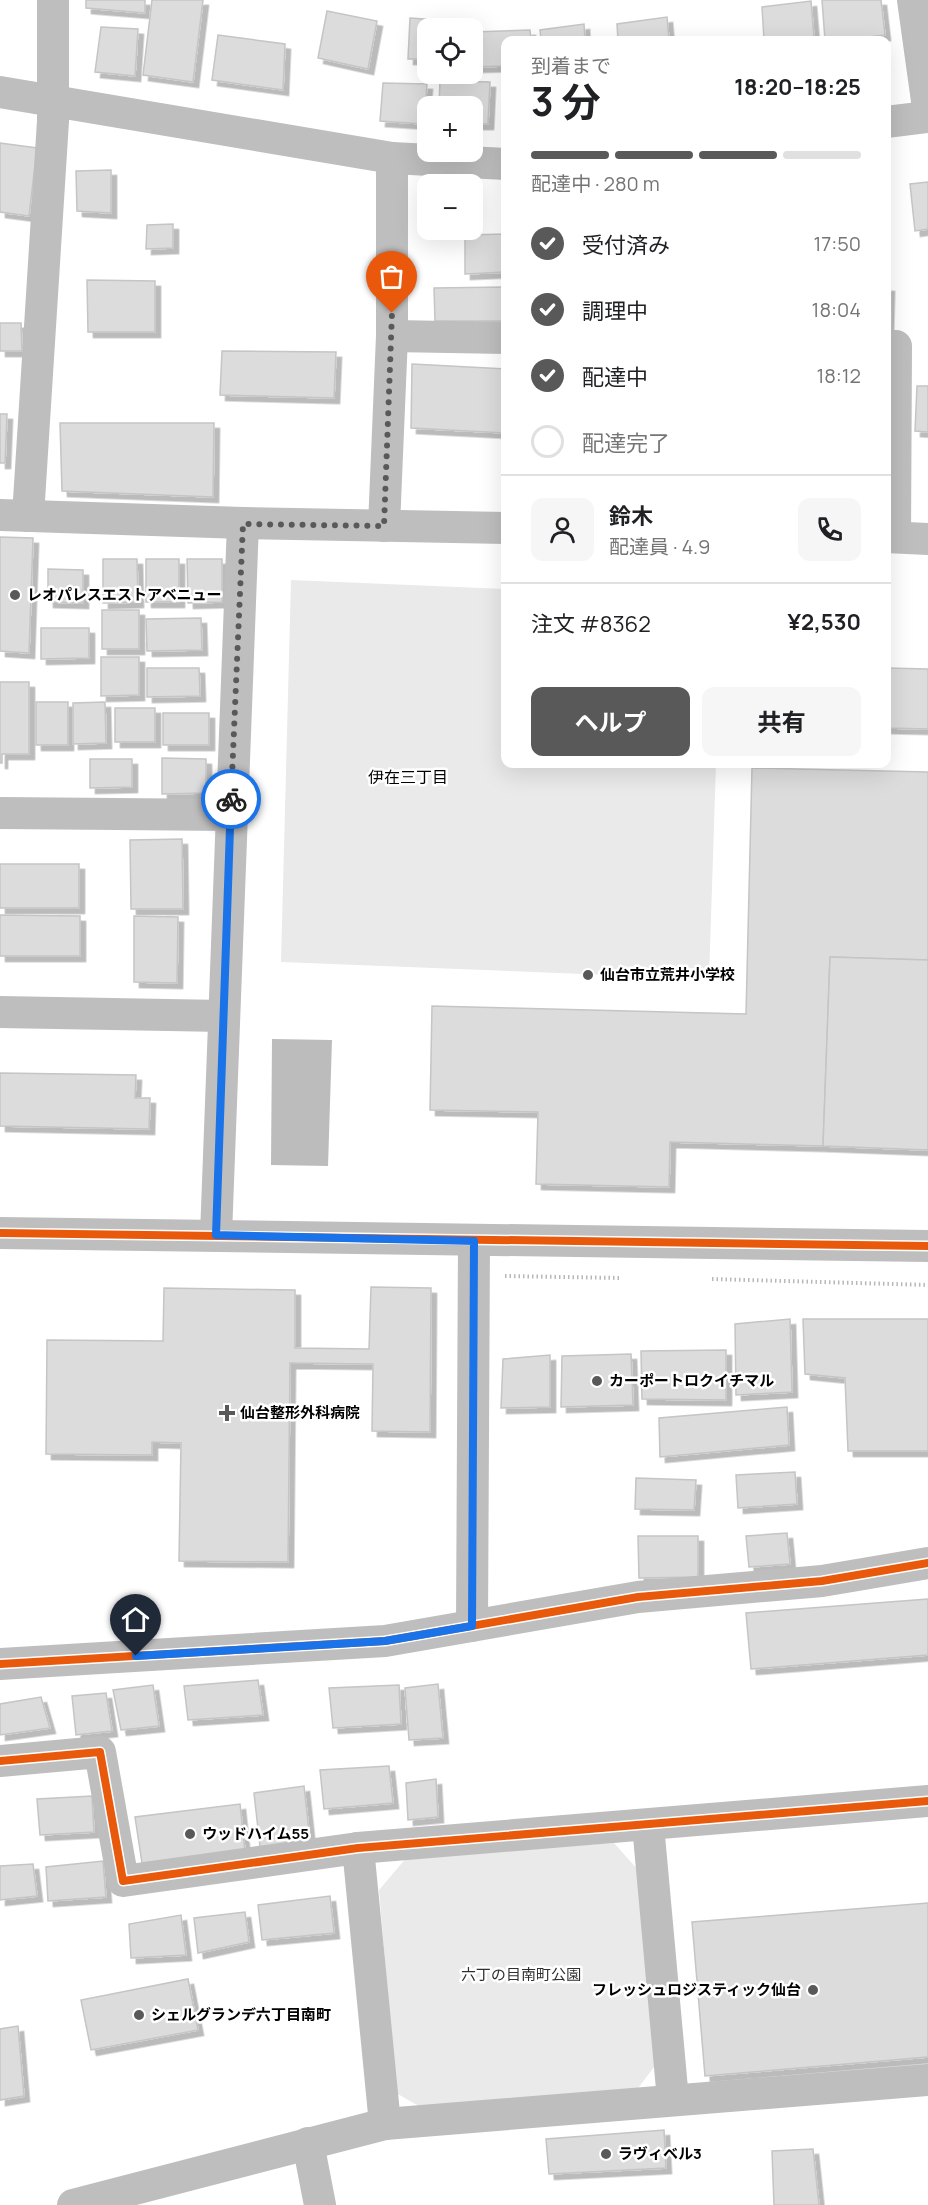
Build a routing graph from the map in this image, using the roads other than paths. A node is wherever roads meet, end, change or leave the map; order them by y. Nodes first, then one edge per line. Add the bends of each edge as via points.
1 (53, 0) edge
2 (913, 0) edge
3 (0, 92) edge
4 (53, 99) junction
5 (928, 108) edge
6 (928, 117) edge
7 (891, 121) edge
8 (392, 158) junction
9 (501, 164) edge
10 (393, 336) junction
11 (501, 338) edge
12 (891, 346) edge
13 (14, 516) edge
14 (243, 524) junction
15 (384, 526) junction
16 (501, 528) edge
17 (891, 537) edge
18 (928, 539) edge
19 (0, 813) edge
20 (231, 814) junction
21 (0, 1012) edge
22 (224, 1016) junction
23 (0, 1233) edge
24 (216, 1235) junction
25 (474, 1241) junction
26 (928, 1246) edge
27 (928, 1563) edge
28 (472, 1626) junction
29 (0, 1664) edge
30 (0, 1761) edge
31 (928, 1801) edge
32 (648, 1825) junction
33 (358, 1848) junction
34 (928, 2080) edge
35 (673, 2100) junction
36 (385, 2124) junction
37 (308, 2144) junction
38 (74, 2205) edge
39 (320, 2205) edge

1 - 4 street
2 - 5 street
3 - 4 street
4 - 8 street
4 - 13 street
6 - 7 street
8 - 9 street
8 - 10 street
10 - 11 street
10 - 15 street
12 - 17 street via 896,346
13 - 14 street
14 - 15 street
14 - 20 street
15 - 16 street
17 - 18 street
19 - 20 street
20 - 22 street
21 - 22 street
22 - 24 street
23 - 24 street
24 - 25 street
25 - 26 street
25 - 28 street
27 - 28 street via 822,1581 638,1597
28 - 29 street via 385,1641
30 - 33 street via 100,1752 123,1881
31 - 32 street
32 - 33 street
32 - 35 street
33 - 36 street
34 - 35 street
35 - 36 street
36 - 37 street
37 - 38 street
37 - 39 street

